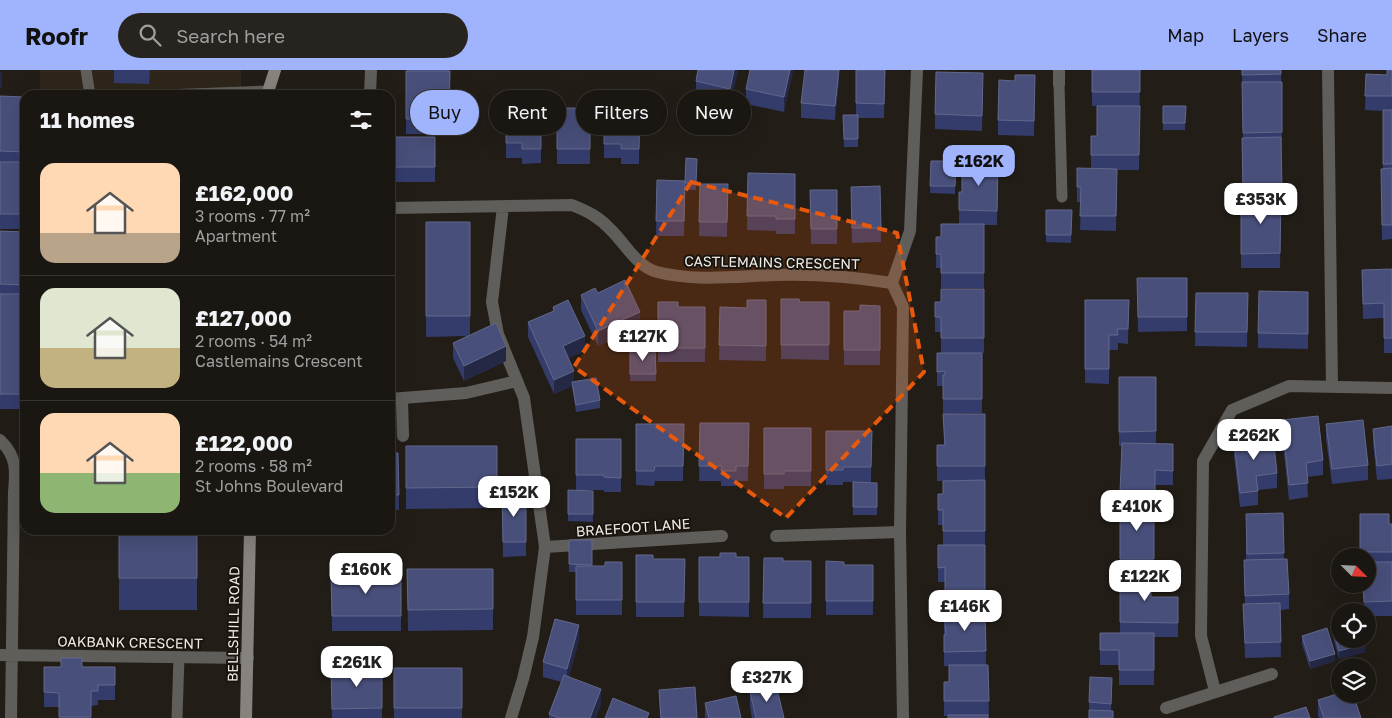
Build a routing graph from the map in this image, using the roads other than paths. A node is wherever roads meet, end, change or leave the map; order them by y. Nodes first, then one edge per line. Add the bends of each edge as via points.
1 (86, 70) edge
2 (275, 70) edge
3 (371, 70) edge
4 (917, 70) edge
5 (1059, 70) edge
6 (1328, 70) edge
7 (1059, 84) joint
8 (89, 90) edge
9 (268, 90) edge
10 (370, 90) edge
11 (1062, 197) dead end
12 (503, 207) junction
13 (395, 208) edge
14 (892, 283) junction
15 (517, 381) junction
16 (1332, 387) junction
17 (1392, 388) edge
18 (396, 400) edge
19 (403, 436) dead end
20 (0, 440) edge
21 (900, 532) junction
22 (250, 535) edge
23 (722, 536) dead end
24 (776, 536) dead end
25 (545, 547) junction
26 (6, 655) edge
27 (179, 658) junction
28 (248, 658) junction
29 (1272, 674) dead end
30 (1214, 691) junction
31 (1166, 708) dead end
32 (11, 718) edge
33 (177, 718) edge
34 (246, 718) edge
35 (511, 718) edge
36 (903, 718) edge

1 - 8 lane
2 - 9 main road
3 - 10 street
4 - 14 street via 910,231
5 - 7 street
6 - 16 street
7 - 11 lane
12 - 13 street, CASTLEMAINS CRESCENT
12 - 14 street, CASTLEMAINS CRESCENT via 572,205 593,214 611,229 633,257 655,272 691,277 852,276
12 - 15 street via 492,302 498,334
14 - 21 street via 903,307
15 - 18 street via 466,393
15 - 25 street via 524,398
16 - 17 street
16 - 30 street via 1289,386 1232,410 1203,460 1200,636
18 - 19 street
20 - 26 street via 9,448 17,467
21 - 24 street
21 - 36 street
22 - 28 main road, BELLSHILL ROAD
23 - 25 street, BRAEFOOT LANE
25 - 35 street via 533,637
26 - 27 street, OAKBANK CRESCENT
26 - 32 street
27 - 28 street, OAKBANK CRESCENT
27 - 33 lane
28 - 34 main road, BELLSHILL ROAD
29 - 30 street
30 - 31 street

